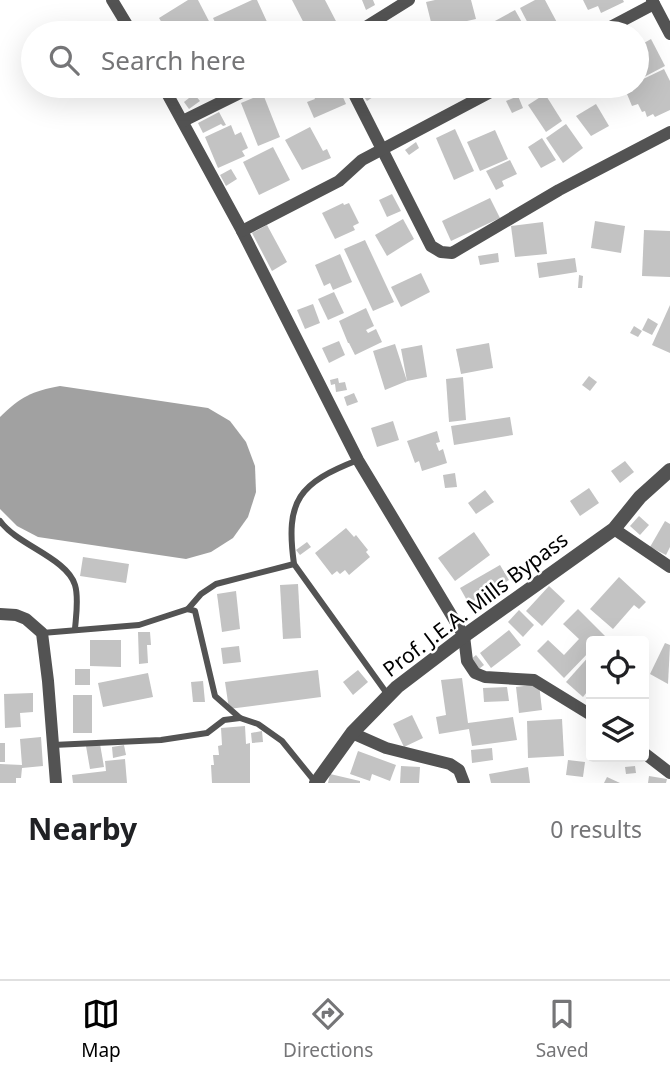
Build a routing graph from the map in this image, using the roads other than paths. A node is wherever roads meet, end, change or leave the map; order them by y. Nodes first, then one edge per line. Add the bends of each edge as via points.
1 (113, 0) edge
2 (409, 0) edge
3 (653, 2) edge
4 (125, 21) edge
5 (375, 21) edge
6 (620, 21) edge
7 (670, 34) edge
8 (170, 98) edge
9 (230, 98) edge
10 (356, 98) edge
11 (480, 98) edge
12 (183, 121) junction
13 (670, 132) edge
14 (382, 151) junction
15 (242, 231) junction
16 (358, 460) junction
17 (670, 470) edge
18 (0, 521) edge
19 (614, 529) junction
20 (294, 564) junction
21 (670, 567) edge
22 (188, 609) junction
23 (0, 614) edge
24 (75, 629) junction
25 (41, 634) junction
26 (464, 636) junction
27 (388, 695) junction
28 (586, 712) edge
29 (240, 718) junction
30 (352, 733) junction
31 (53, 744) junction
32 (649, 757) edge
33 (670, 773) edge
34 (56, 783) edge
35 (316, 783) edge
36 (464, 783) edge

1 - 4 street
2 - 5 street
3 - 6 street
3 - 7 street
8 - 12 street
9 - 12 street
10 - 14 street
11 - 14 street
12 - 15 street
13 - 14 street via 452,253 431,247
14 - 15 street via 362,160 339,181
15 - 16 street
16 - 20 lane via 313,481 294,507 290,540
16 - 26 street
17 - 19 street, Prof. J.E.A. Mills Bypass
18 - 24 lane via 74,580
19 - 21 street
19 - 26 street, Prof. J.E.A. Mills Bypass
20 - 22 lane via 216,584
20 - 27 lane
22 - 24 lane via 139,625
22 - 29 lane via 195,611 215,696
23 - 25 street via 26,619
24 - 25 lane
25 - 31 street
26 - 27 street, Prof. J.E.A. Mills Bypass
26 - 28 street via 467,661 475,673 534,680
27 - 30 street, Prof. J.E.A. Mills Bypass
29 - 31 lane via 224,720 207,733 161,740
29 - 35 lane via 282,741
30 - 35 street, Prof. J.E.A. Mills Bypass
30 - 36 street via 386,748 450,764 459,770
31 - 34 street
32 - 33 street

